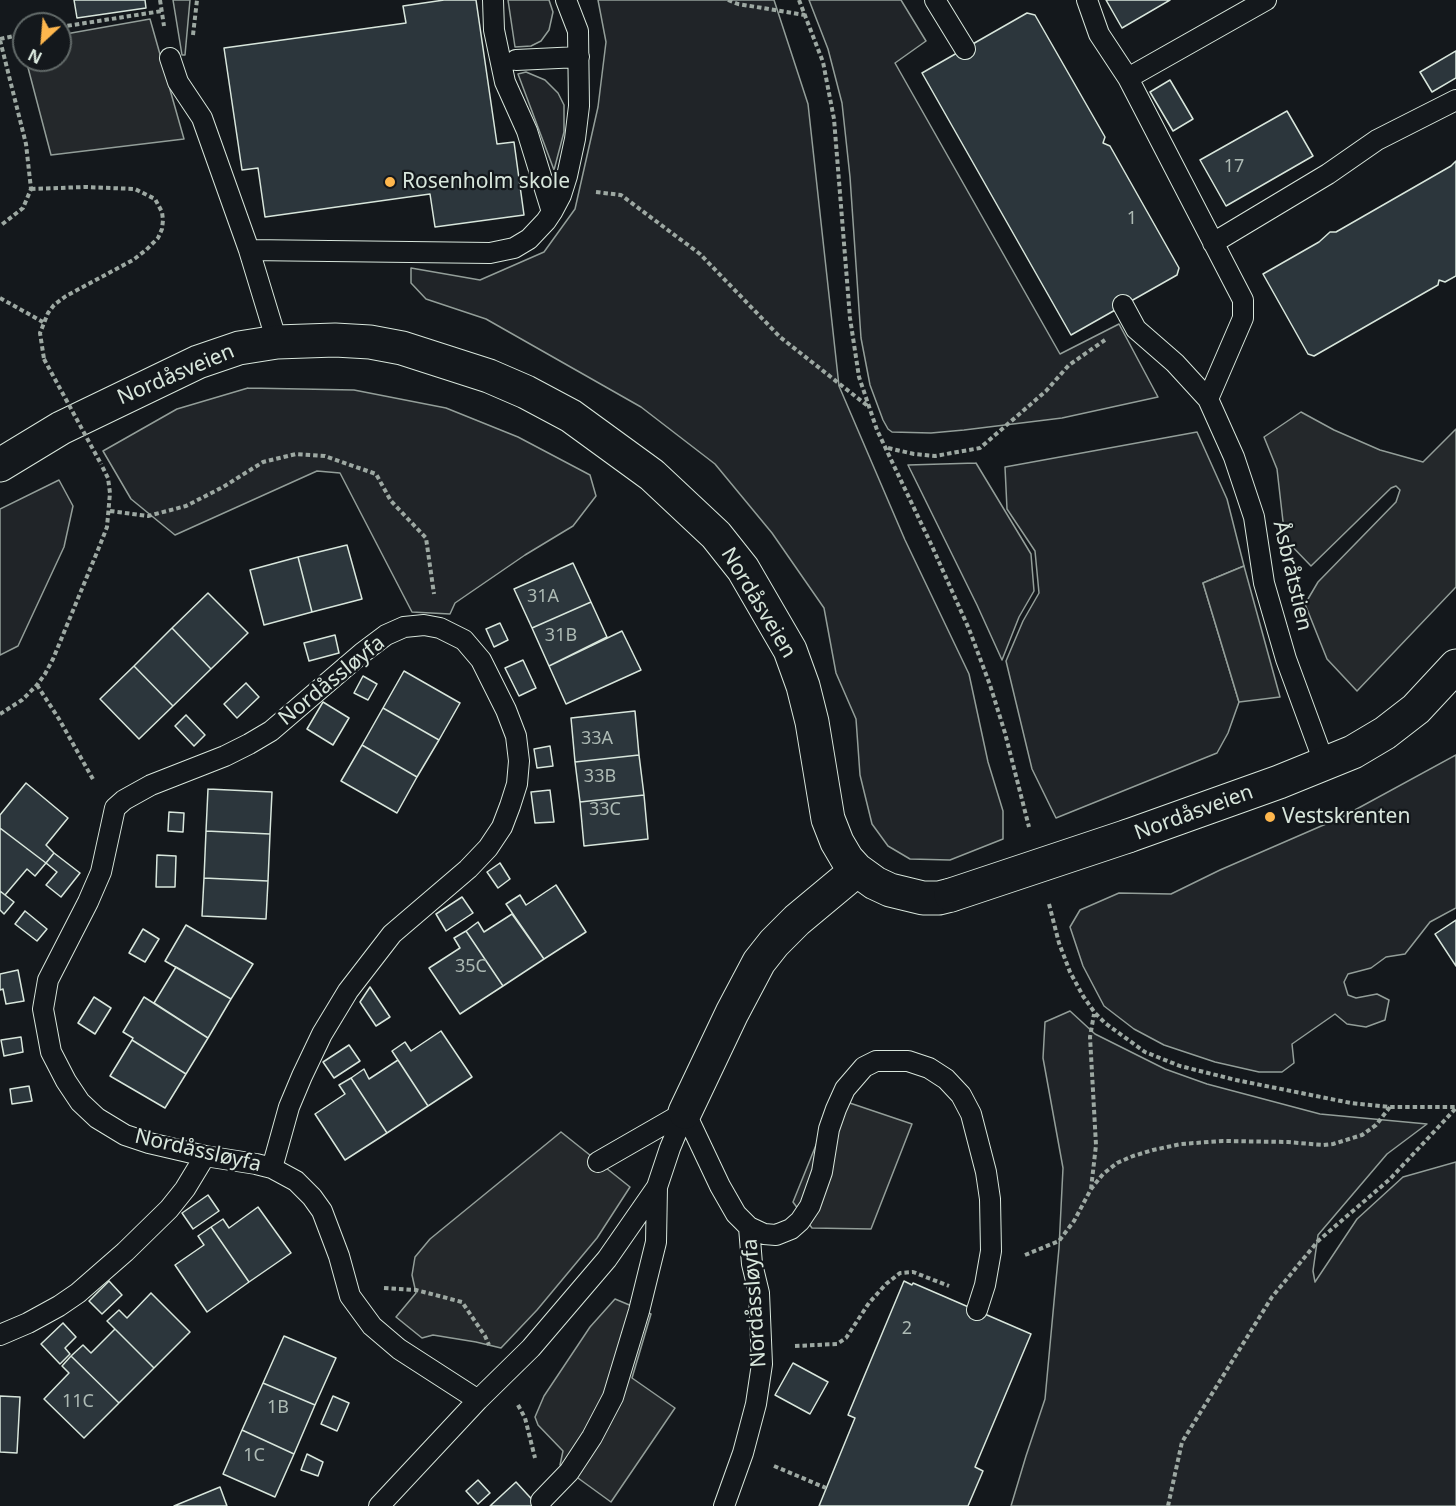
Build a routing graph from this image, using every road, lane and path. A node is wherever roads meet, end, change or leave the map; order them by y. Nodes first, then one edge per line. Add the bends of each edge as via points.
1 (493, 0) edge
2 (566, 0) edge
3 (728, 0) edge
4 (799, 0) edge
5 (935, 0) edge
6 (1087, 0) edge
7 (1266, 0) edge
8 (162, 11) dead end
9 (805, 15) junction
10 (72, 25) edge
11 (0, 40) edge
12 (965, 49) dead end
13 (579, 57) junction
14 (170, 58) dead end
15 (516, 60) dead end
16 (1128, 78) junction
17 (1456, 100) edge
18 (31, 189) junction
19 (593, 192) dead end
20 (552, 212) junction
21 (0, 226) edge
22 (1213, 243) junction
23 (249, 250) junction
24 (0, 298) edge
25 (1123, 305) dead end
26 (43, 322) junction
27 (1136, 329) junction
28 (277, 342) junction
29 (1208, 399) junction
30 (869, 407) junction
31 (887, 448) junction
32 (0, 465) edge
33 (110, 511) junction
34 (440, 628) junction
35 (1456, 666) edge
36 (37, 686) junction
37 (0, 714) edge
38 (1325, 765) junction
39 (115, 808) junction
40 (1030, 830) dead end
41 (857, 870) junction
42 (1047, 897) dead end
43 (1095, 1013) junction
44 (1390, 1107) junction
45 (1456, 1107) edge
46 (685, 1112) junction
47 (205, 1156) junction
48 (598, 1162) dead end
49 (272, 1168) junction
50 (657, 1187) junction
51 (1091, 1189) junction
52 (749, 1227) junction
53 (1034, 1251) dead end
54 (347, 1285) junction
55 (952, 1287) dead end
56 (977, 1310) dead end
57 (0, 1335) edge
58 (761, 1346) junction
59 (502, 1377) junction
60 (478, 1400) junction
61 (769, 1464) dead end
62 (826, 1488) dead end
63 (548, 1494) joint
64 (379, 1506) edge
65 (724, 1506) edge
66 (1168, 1506) edge

1 - 20 lane via 494,30 505,82 527,130
2 - 13 lane via 578,31
3 - 9 path
4 - 9 path
5 - 12 lane
6 - 16 lane via 1099,34
7 - 16 lane
8 - 10 path
9 - 30 path via 823,62 834,119 850,318 859,377
11 - 18 path via 26,144
13 - 15 lane
13 - 20 lane via 575,139 564,185
14 - 23 lane via 178,82 202,118
16 - 22 lane
17 - 22 lane via 1377,141
18 - 21 path via 23,208
18 - 26 path via 135,189 155,199 163,220 158,238 146,250 66,296 54,305
19 - 30 path via 621,195 700,254 780,337
20 - 23 lane via 529,239 513,248 490,253
22 - 29 lane via 1237,285 1244,309
23 - 28 lane
24 - 26 path
25 - 27 lane, Åsbråtstien
26 - 33 path, bridge via 40,341 44,359 108,478
27 - 29 lane, Åsbråtstien
27 - 31 path via 1104,340 1069,365 1046,391 980,448 935,456
28 - 32 street, Nordåsveien via 239,348 198,362 70,424
28 - 41 street, Nordåsveien via 370,342 480,372 572,416 652,475 723,544 743,569 790,650 812,722 828,819 837,842
29 - 38 lane, Åsbråtstien via 1234,457 1254,517 1264,583 1286,659
30 - 31 path
31 - 40 path via 969,629 990,685
33 - 34 path via 148,516 186,506 263,462 296,454 335,459 376,474 391,501 426,538
33 - 36 path via 53,659
34 - 39 lane, Nordåssløyfa via 404,627 386,636 271,731 225,756 151,785
34 - 49 lane, Nordåssløyfa via 464,640 481,660 506,710 516,736 517,784 502,827 488,848 392,934 348,991 302,1076
35 - 38 street, Nordåsveien via 1416,709 1385,733
36 - 37 path
36 - 39 path via 100,792
38 - 41 street, Nordåsveien, bridge via 951,896 906,896 875,883
39 - 47 lane, Nordåssløyfa via 101,872 48,980 43,1009 51,1052 80,1102 97,1118 124,1135
41 - 46 street via 797,920 759,962
42 - 43 path via 1070,972
43 - 44 path via 1145,1052 1180,1066 1308,1095
43 - 51 path via 1090,1037 1096,1145
44 - 45 path
44 - 51 path via 1362,1135 1333,1144 1223,1141 1153,1150 1118,1163
45 - 66 path via 1390,1179 1318,1242 1272,1297 1182,1442
46 - 48 lane
46 - 50 lane
46 - 52 lane, Nordåssløyfa via 729,1203
47 - 49 lane, Nordåssløyfa
47 - 57 lane via 169,1209 125,1252 59,1306
49 - 54 lane, Nordåssløyfa via 296,1181 322,1211
50 - 59 lane via 607,1259
50 - 63 lane via 657,1242 613,1397 569,1472
51 - 53 path via 1066,1234
52 - 56 lane via 764,1234 776,1234 800,1221 816,1190 836,1108 845,1089 864,1067 891,1060 929,1068 961,1095 971,1114 986,1172 991,1251
52 - 58 lane, Nordåssløyfa via 759,1293
54 - 59 path via 416,1290 462,1302 485,1336
54 - 60 lane, Nordåssløyfa via 350,1296 372,1326 399,1349
55 - 58 path via 914,1272 900,1273 869,1303 846,1338 837,1344
58 - 65 lane, Nordåssløyfa via 756,1404
59 - 60 lane
59 - 63 path via 525,1418
60 - 64 lane
61 - 62 path

